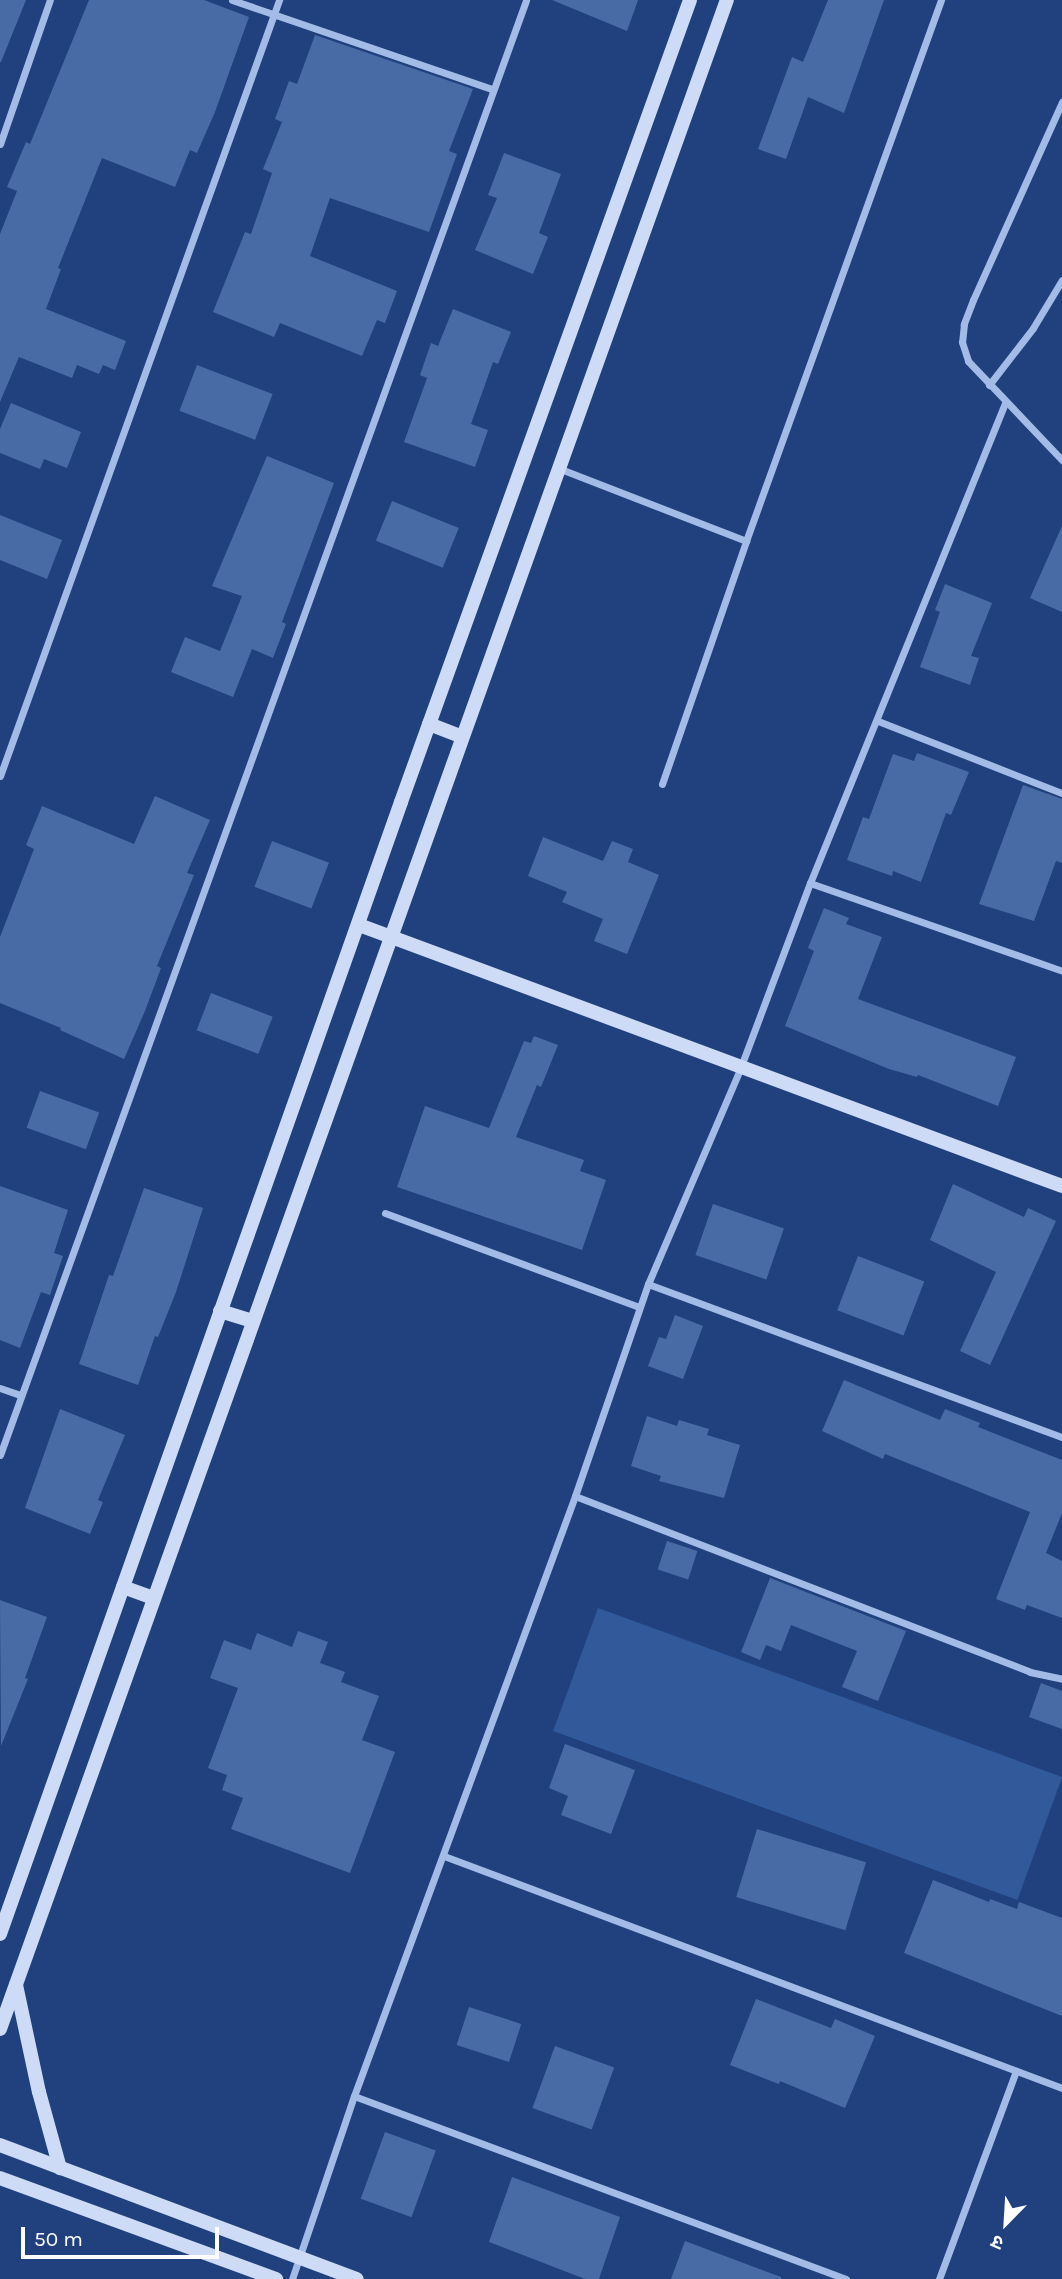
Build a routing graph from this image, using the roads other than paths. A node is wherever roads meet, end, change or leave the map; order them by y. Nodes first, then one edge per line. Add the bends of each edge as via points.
1 (50, 0) edge
2 (232, 0) edge
3 (278, 0) edge
4 (526, 0) edge
5 (690, 0) edge
6 (727, 0) edge
7 (941, 0) edge
8 (273, 15) junction
9 (492, 89) junction
10 (1062, 102) edge
11 (0, 144) edge
12 (1061, 283) edge
13 (989, 385) junction
14 (1005, 403) junction
15 (1062, 460) edge
16 (558, 468) junction
17 (746, 541) junction
18 (878, 721) junction
19 (429, 724) junction
20 (461, 736) junction
21 (0, 776) edge
22 (662, 784) dead end
23 (1062, 793) edge
24 (810, 883) junction
25 (359, 925) junction
26 (390, 937) junction
27 (1062, 971) edge
28 (740, 1069) junction
29 (1062, 1186) edge
30 (386, 1213) dead end
31 (648, 1284) junction
32 (639, 1307) junction
33 (220, 1311) junction
34 (252, 1321) junction
35 (0, 1388) edge
36 (20, 1395) junction
37 (1062, 1437) edge
38 (0, 1455) edge
39 (575, 1496) junction
40 (123, 1587) junction
41 (153, 1598) junction
42 (1062, 1679) edge
43 (444, 1856) junction
44 (0, 1934) edge
45 (15, 1983) junction
46 (0, 2029) edge
47 (1016, 2071) junction
48 (1062, 2088) edge
49 (354, 2096) junction
50 (0, 2145) edge
51 (60, 2168) junction
52 (0, 2178) edge
53 (298, 2257) junction
54 (276, 2279) edge
55 (292, 2279) edge
56 (357, 2279) edge
57 (846, 2279) edge
58 (939, 2279) edge

1 - 11 street
2 - 8 street
3 - 8 street
4 - 9 street
5 - 19 street
6 - 16 street
7 - 17 street
8 - 9 street
8 - 21 street
9 - 36 street
10 - 13 street via 964,324 962,342 968,361
12 - 13 street
13 - 14 street
14 - 15 street
14 - 18 street
16 - 17 street
16 - 20 street
17 - 22 street
18 - 23 street
18 - 24 street
19 - 20 street
19 - 25 street
20 - 26 street
24 - 27 street
24 - 28 street
25 - 26 street
25 - 33 street
26 - 28 street
26 - 34 street
28 - 29 street
28 - 31 street
30 - 32 street
31 - 32 street
31 - 37 street
32 - 39 street
33 - 34 street
33 - 40 street
34 - 41 street
35 - 36 street
36 - 38 street
39 - 42 street via 1030,1672
39 - 43 street
40 - 41 street
40 - 44 street
41 - 45 street
43 - 47 street
43 - 49 street
45 - 46 street
45 - 51 street
47 - 48 street
47 - 58 street
49 - 53 street
49 - 57 street
50 - 51 street
51 - 53 street
52 - 54 street
53 - 55 street
53 - 56 street

